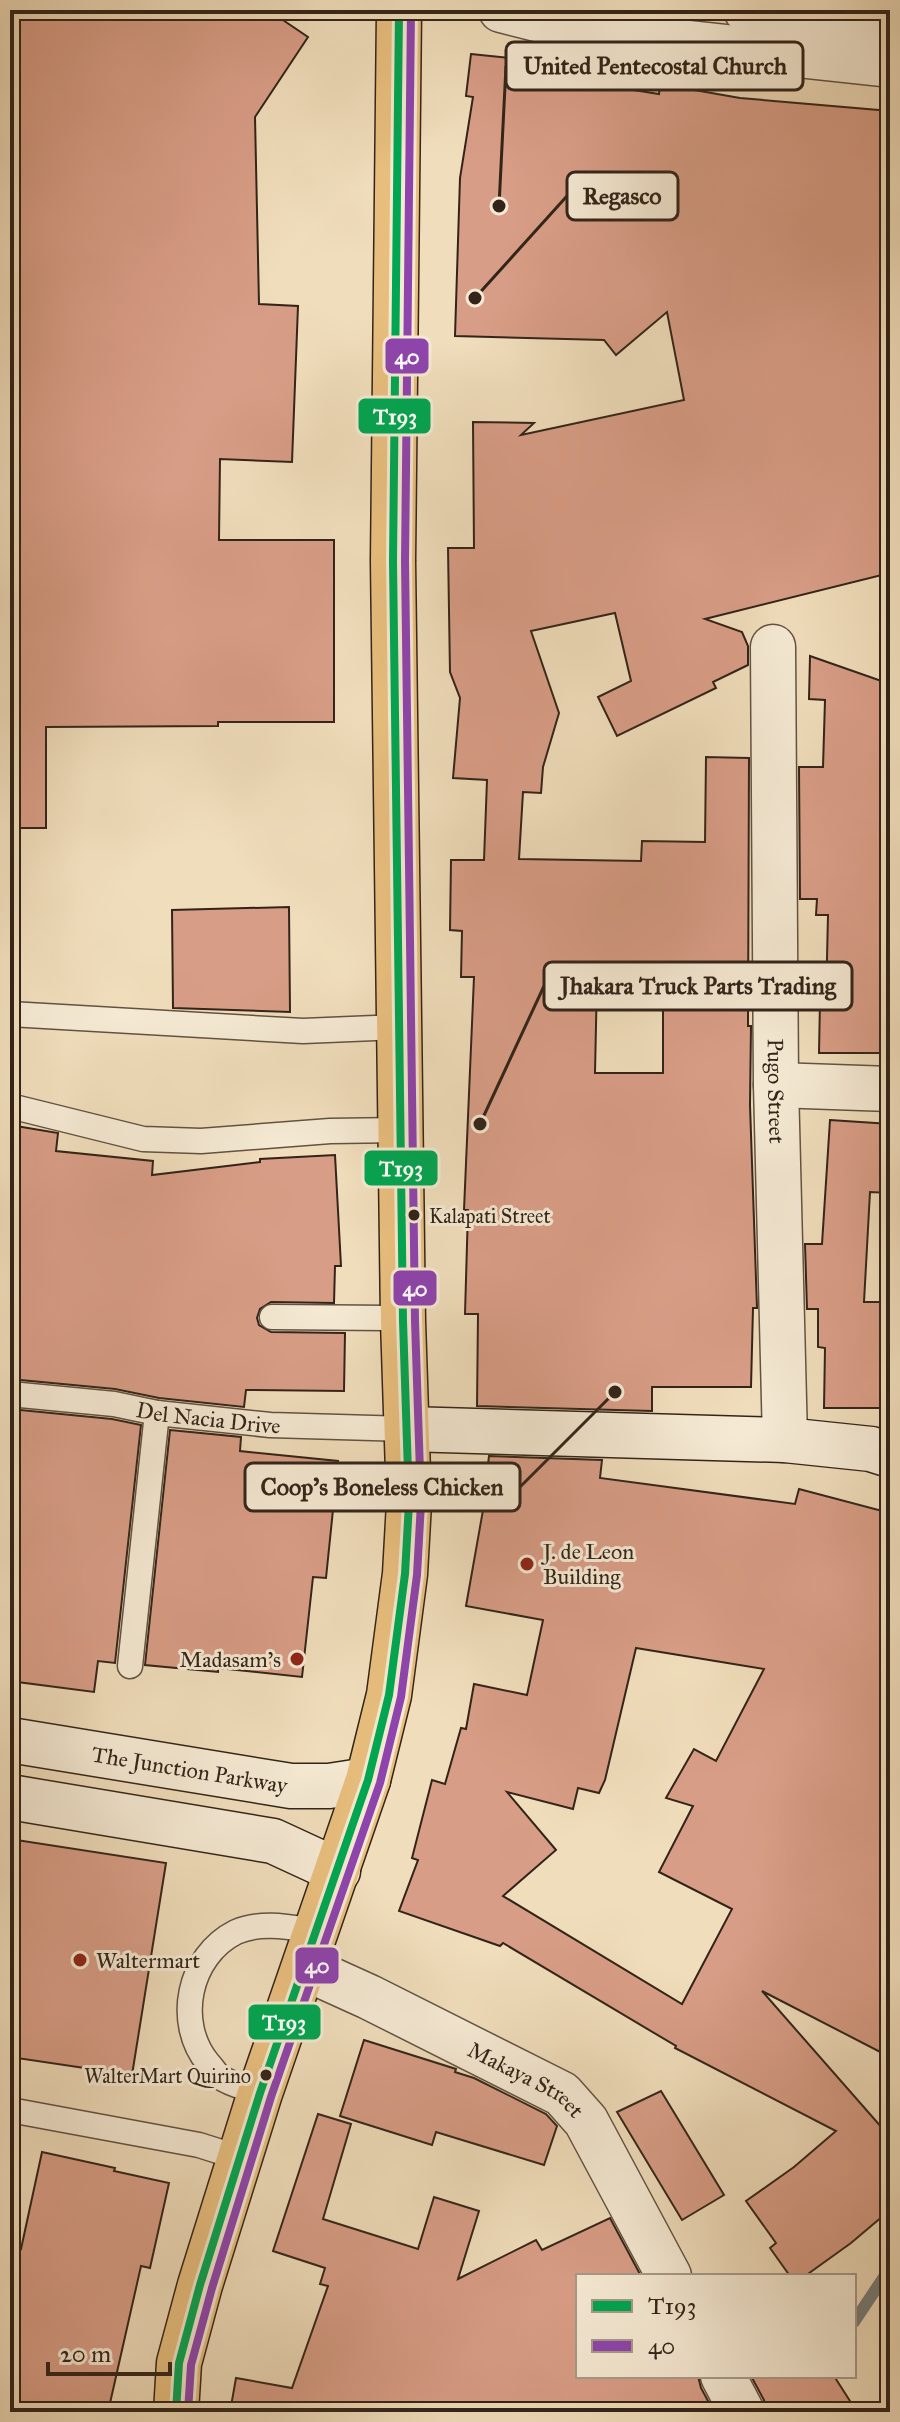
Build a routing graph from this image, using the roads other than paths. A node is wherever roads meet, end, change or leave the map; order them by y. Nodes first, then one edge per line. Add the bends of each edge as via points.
1 (399, 10) edge
2 (501, 10) edge
3 (746, 10) edge
4 (579, 19) edge
5 (890, 27) edge
6 (890, 65) edge
7 (773, 647) dead end
8 (10, 1014) edge
9 (399, 1027) junction
10 (776, 1085) junction
11 (890, 1089) edge
12 (10, 1106) edge
13 (401, 1130) junction
14 (272, 1317) dead end
15 (403, 1321) junction
16 (10, 1394) edge
17 (157, 1413) junction
18 (407, 1429) junction
19 (785, 1440) junction
20 (890, 1455) edge
21 (130, 1666) dead end
22 (10, 1740) edge
23 (368, 1780) junction
24 (10, 1797) edge
25 (338, 1871) junction
26 (310, 1950) junction
27 (260, 2093) junction
28 (10, 2110) edge
29 (240, 2158) junction
30 (668, 2274) edge
31 (724, 2378) edge
32 (176, 2412) edge
33 (742, 2412) edge

1 - 9 main road via 393,561
2 - 4 street
3 - 5 street
4 - 6 street via 588,32
7 - 10 street, Pugo Street
8 - 9 lane via 303,1031
9 - 13 main road
10 - 11 street
10 - 19 street, Pugo Street
12 - 13 lane via 143,1139 201,1141
13 - 15 main road
14 - 15 lane
15 - 18 main road
16 - 17 lane, Del Nacia Drive
17 - 18 lane, Del Nacia Drive via 270,1425
17 - 21 lane
18 - 19 street
18 - 23 main road via 405,1574 389,1695
19 - 20 street
22 - 23 street, The Junction Parkway via 291,1786
23 - 25 main road
24 - 25 street via 273,1841
25 - 26 main road
26 - 27 main road
26 - 27 lane via 271,1924 237,1932 210,1953 192,1984 188,2017 198,2051 220,2077
26 - 30 street, Makaya Street via 369,1997 562,2094 586,2121
27 - 29 main road
28 - 29 lane via 199,2145
29 - 32 main road via 179,2363
31 - 33 street

